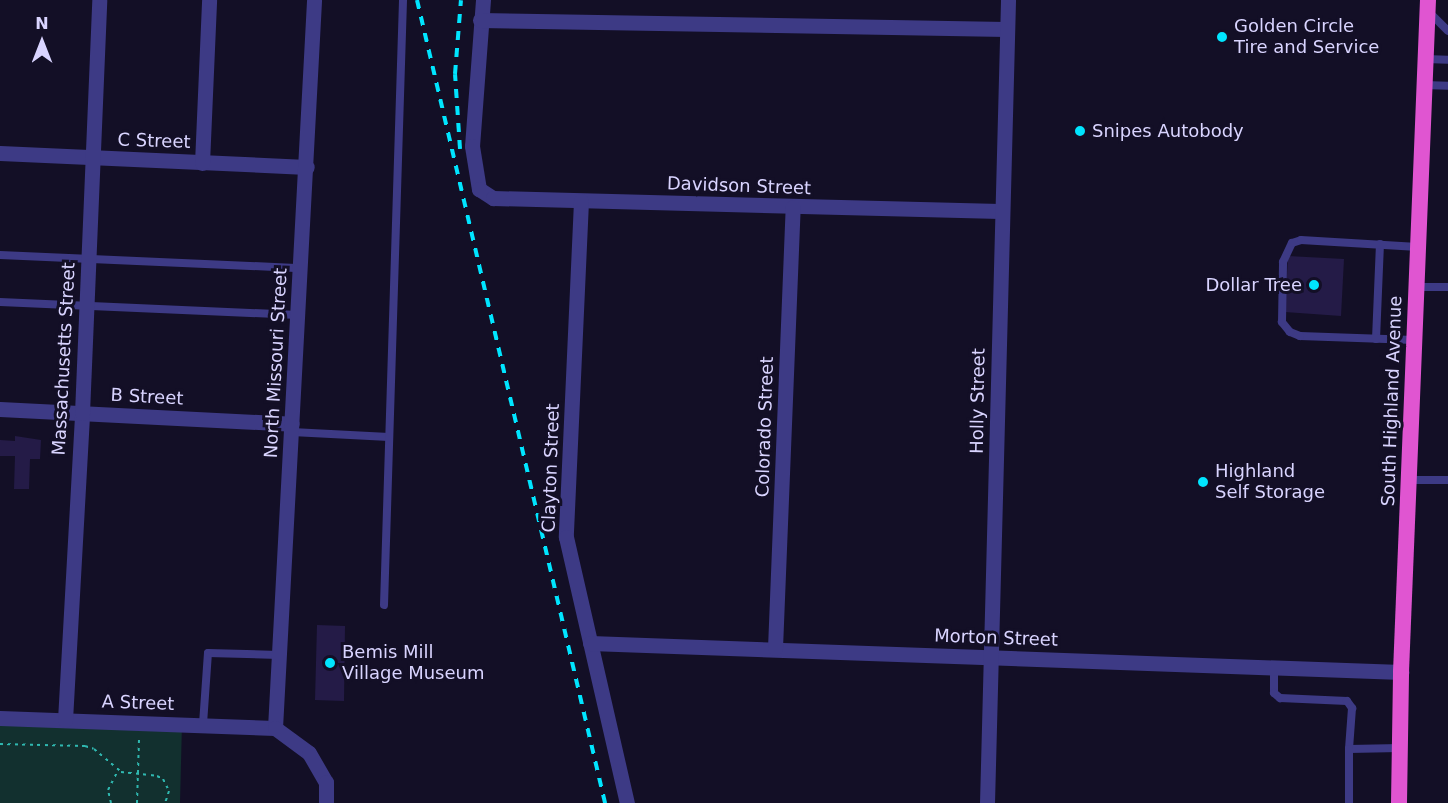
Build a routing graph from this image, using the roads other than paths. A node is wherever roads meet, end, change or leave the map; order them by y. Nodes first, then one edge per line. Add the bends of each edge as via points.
1 (99, 0) edge
2 (209, 0) edge
3 (314, 0) edge
4 (402, 0) edge
5 (483, 0) edge
6 (1008, 0) edge
7 (1428, 5) edge
8 (480, 20) junction
9 (1006, 29) junction
10 (1448, 31) edge
11 (1425, 59) junction
12 (1448, 60) edge
13 (1424, 85) junction
14 (1448, 86) edge
15 (0, 153) edge
16 (92, 158) junction
17 (202, 162) junction
18 (307, 167) junction
19 (581, 201) junction
20 (793, 207) junction
21 (1000, 211) junction
22 (1380, 244) junction
23 (1418, 247) junction
24 (0, 255) edge
25 (88, 259) junction
26 (301, 268) junction
27 (1416, 286) junction
28 (1448, 287) edge
29 (0, 302) edge
30 (86, 305) junction
31 (298, 315) junction
32 (1376, 339) junction
33 (1414, 340) junction
34 (0, 409) edge
35 (82, 413) junction
36 (292, 428) junction
37 (389, 437) junction
38 (1409, 480) junction
39 (1448, 480) edge
40 (384, 605) dead end
41 (590, 643) junction
42 (775, 648) junction
43 (279, 655) junction
44 (993, 658) junction
45 (1274, 668) junction
46 (1401, 672) junction
47 (0, 718) edge
48 (65, 720) junction
49 (203, 724) junction
50 (275, 728) junction
51 (1400, 748) junction
52 (1349, 749) junction
53 (326, 803) edge
54 (627, 803) edge
55 (987, 803) edge
56 (1349, 803) edge
57 (1399, 803) edge

1 - 16 street, Massachusetts Street
2 - 17 street
3 - 18 street, North Missouri Street
4 - 37 lane
5 - 8 street
6 - 9 street, Holly Street
7 - 10 lane
7 - 11 highway, South Highland Avenue
8 - 9 street
8 - 19 street, Davidson Street via 472,146 479,189 493,198
9 - 21 street, Holly Street
11 - 12 lane
11 - 13 highway, South Highland Avenue
13 - 14 lane
13 - 23 highway, South Highland Avenue
15 - 16 street, C Street
16 - 17 street, C Street
16 - 25 street, Massachusetts Street
17 - 18 street, C Street
18 - 26 street, North Missouri Street
19 - 20 street, Davidson Street
19 - 41 street, Clayton Street via 566,537
20 - 21 street, Davidson Street
20 - 42 street, Colorado Street
21 - 44 street, Holly Street
22 - 23 lane
22 - 32 lane
22 - 32 lane via 1301,240 1292,243 1283,262 1282,322 1290,332 1300,336
23 - 27 highway, South Highland Avenue
24 - 25 lane
25 - 26 lane
25 - 30 street, Massachusetts Street
26 - 31 street, North Missouri Street
27 - 28 lane
27 - 33 highway, South Highland Avenue
29 - 30 lane
30 - 31 lane
30 - 35 street, Massachusetts Street
31 - 36 street, North Missouri Street
32 - 33 lane
33 - 38 highway, South Highland Avenue
34 - 35 street, B Street
35 - 36 street, B Street
35 - 48 street, Massachusetts Street
36 - 37 lane
36 - 43 street, North Missouri Street
37 - 40 lane
38 - 39 lane
38 - 46 highway, South Highland Avenue
41 - 42 street, Morton Street
41 - 54 street, Clayton Street
42 - 44 street, Morton Street
43 - 49 lane via 208,653
43 - 50 street, North Missouri Street
44 - 45 street, Morton Street
44 - 55 street, Holly Street
45 - 46 street, Morton Street
45 - 52 lane via 1274,693 1280,698 1347,700 1352,708
46 - 51 highway, South Highland Avenue
47 - 48 street, A Street
48 - 49 street, A Street
49 - 50 street, A Street
50 - 53 street via 309,753 326,782
51 - 52 lane
51 - 57 highway, South Highland Avenue
52 - 56 lane

